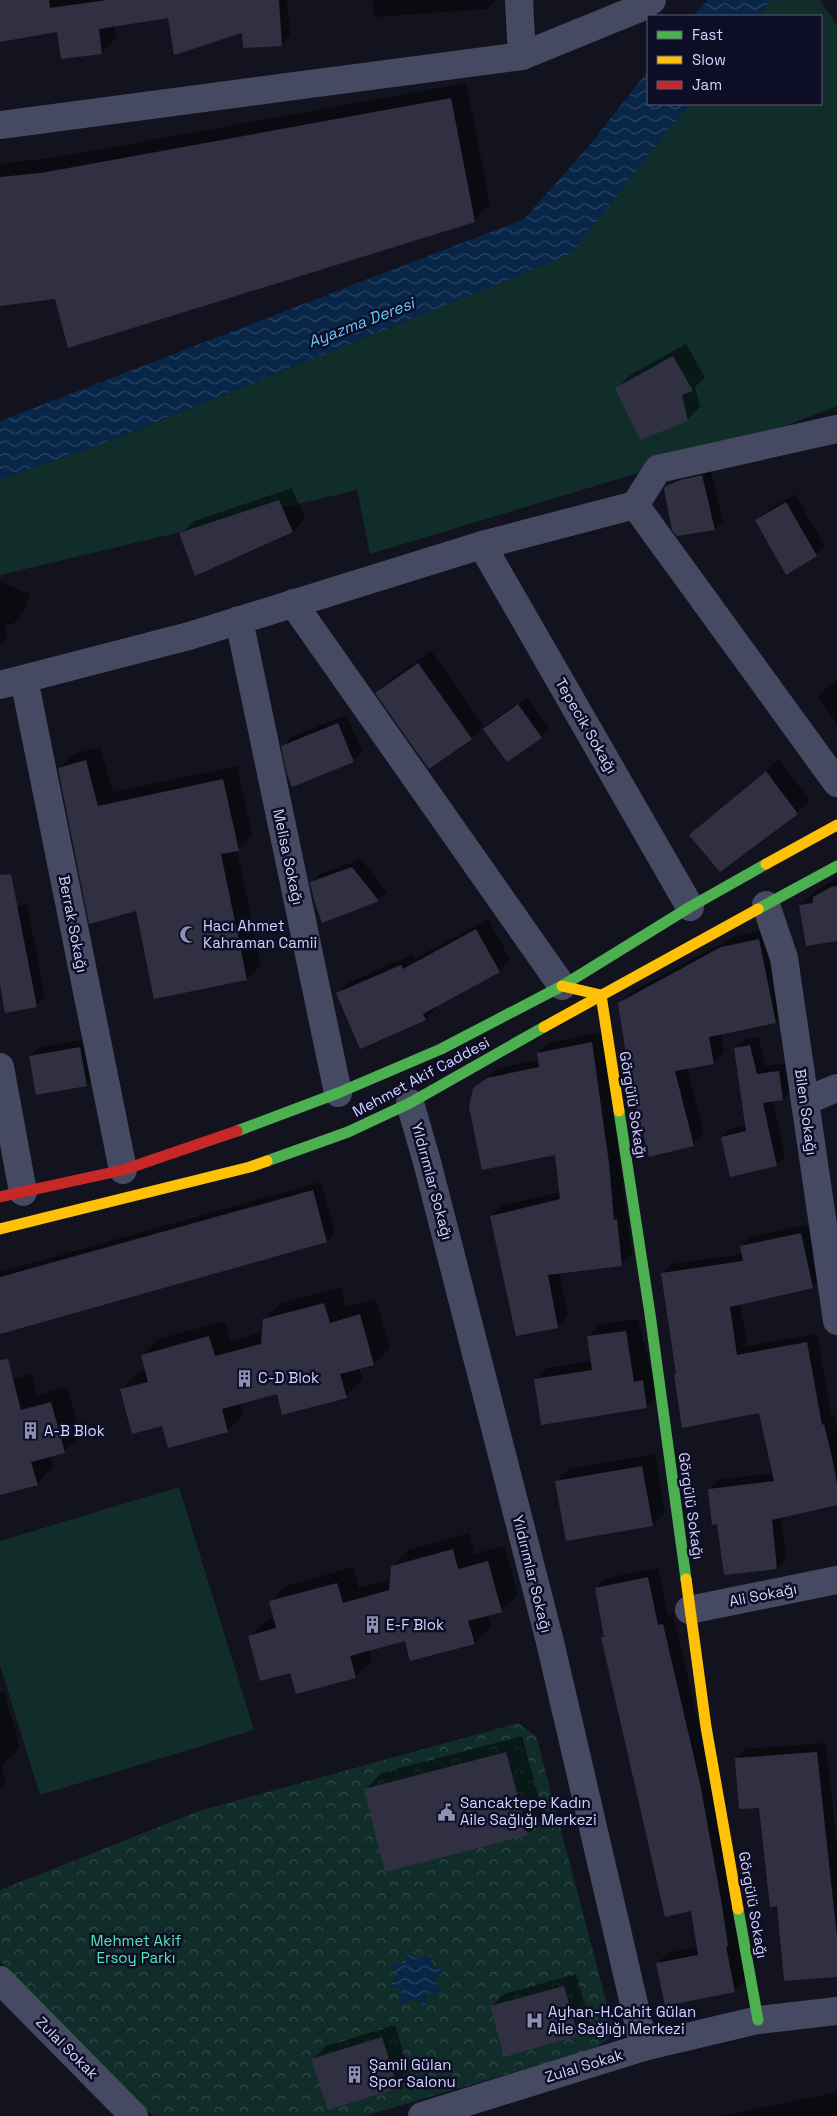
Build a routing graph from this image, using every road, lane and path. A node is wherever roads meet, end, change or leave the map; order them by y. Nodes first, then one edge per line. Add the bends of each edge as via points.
1 (519, 0) edge
2 (652, 0) edge
3 (522, 56) junction
4 (0, 125) edge
5 (837, 429) edge
6 (635, 505) junction
7 (482, 545) junction
8 (293, 603) junction
9 (239, 620) junction
10 (12, 682) edge
11 (837, 783) edge
12 (837, 825) edge
13 (837, 866) edge
14 (766, 905) junction
15 (690, 907) junction
16 (562, 986) junction
17 (601, 995) junction
18 (0, 1067) edge
19 (837, 1088) edge
20 (338, 1093) junction
21 (805, 1101) junction
22 (410, 1102) junction
23 (123, 1170) junction
24 (11, 1195) edge
25 (43, 1218) junction
26 (0, 1229) edge
27 (834, 1281) edge
28 (837, 1321) edge
29 (837, 1580) edge
30 (689, 1610) junction
31 (0, 1980) edge
32 (837, 2011) edge
33 (758, 2020) junction
34 (644, 2047) junction
35 (134, 2116) edge
36 (422, 2116) edge

1 - 3 street
2 - 3 street
3 - 4 street
5 - 6 street via 658,469
6 - 7 street
6 - 11 street
7 - 8 street
7 - 15 street, Tepecik Sokağı
8 - 9 street
8 - 16 street
9 - 10 street
9 - 20 street, Melisa Sokağı
10 - 23 street, Berrak Sokağı
12 - 15 main road, Mehmet Akif Caddesi
13 - 14 main road, Mehmet Akif Caddesi
14 - 17 main road, Mehmet Akif Caddesi
14 - 21 street, Bilen Sokağı via 784,958
15 - 16 main road, Mehmet Akif Caddesi
16 - 17 main road
16 - 20 main road, Mehmet Akif Caddesi via 441,1049
17 - 22 main road, Mehmet Akif Caddesi
17 - 30 main road, Görgülü Sokağı via 650,1314
18 - 24 street
19 - 21 street
20 - 23 main road, Mehmet Akif Caddesi via 212,1141
21 - 27 street, Bilen Sokağı
22 - 25 main road, Mehmet Akif Caddesi via 348,1132 250,1167
22 - 34 street, Yıldırımlar Sokağı via 550,1642
23 - 24 main road, Mehmet Akif Caddesi
24 - 25 main road
25 - 26 main road, Mehmet Akif Caddesi
27 - 28 street, Bilen Sokağı
29 - 30 street, Ali Sokağı
30 - 33 main road, Görgülü Sokağı via 706,1727
31 - 35 street, Zulal Sokak
32 - 33 street, Zulal Sokak
33 - 34 street, Zulal Sokak
34 - 36 street, Zulal Sokak

